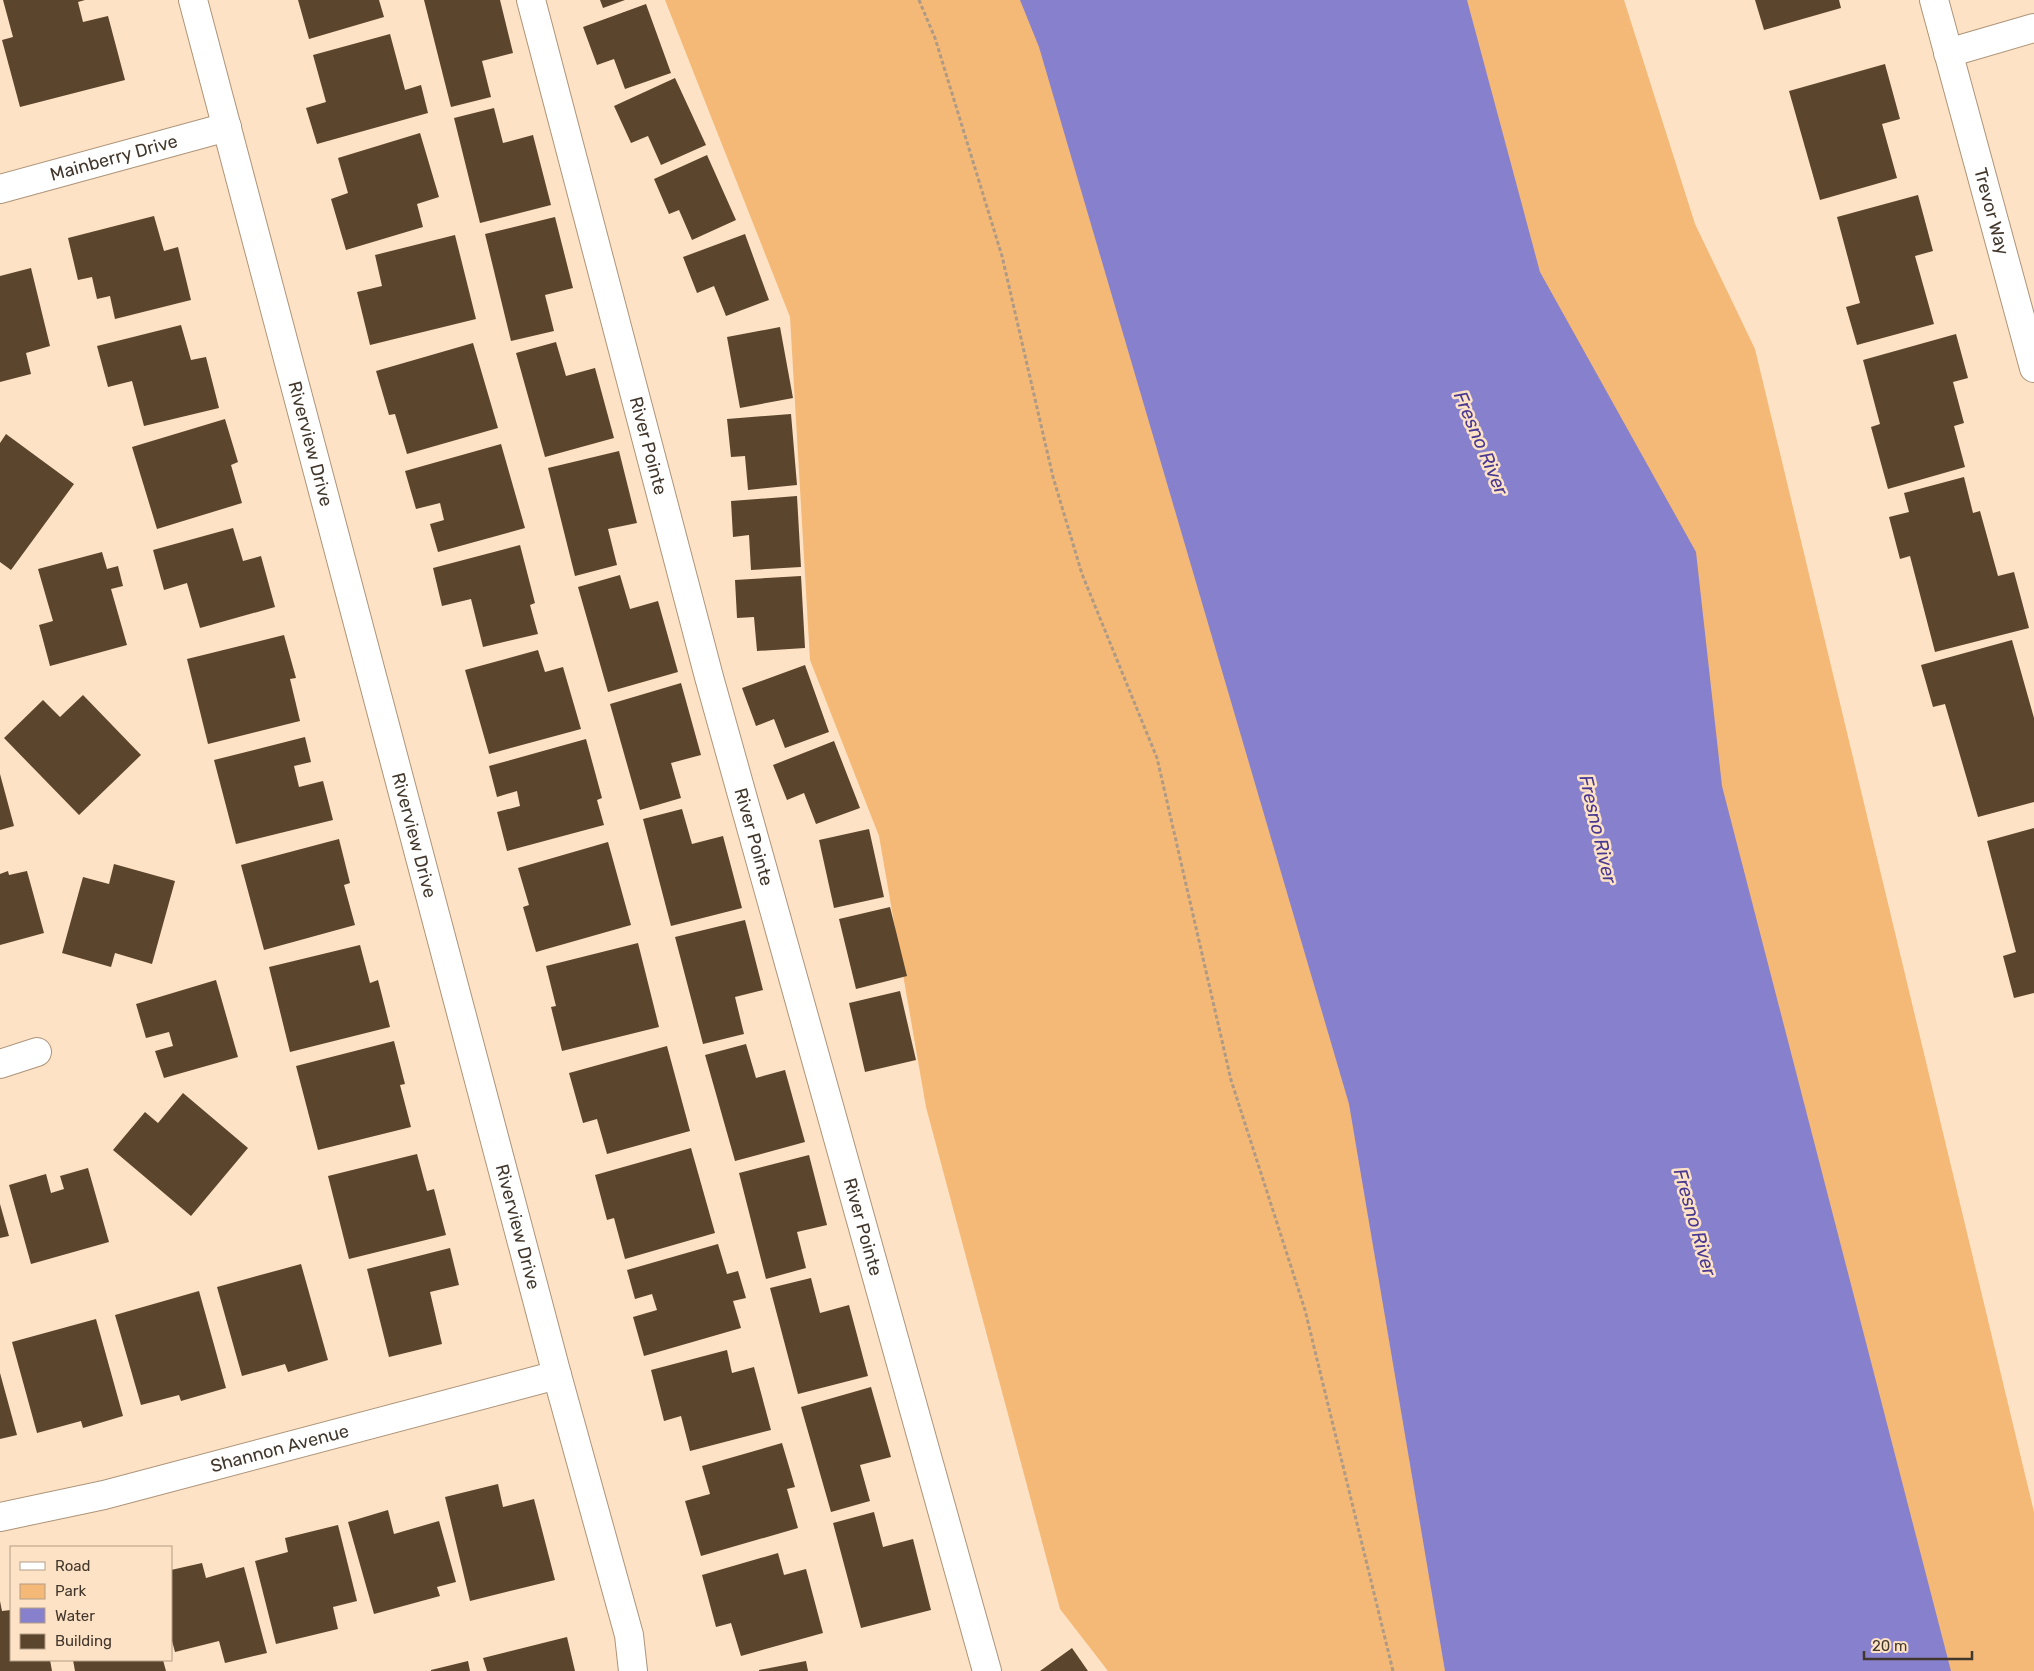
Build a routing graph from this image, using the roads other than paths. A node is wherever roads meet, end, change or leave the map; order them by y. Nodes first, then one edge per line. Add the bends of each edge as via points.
1 (193, 0) edge
2 (531, 0) edge
3 (1934, 0) edge
4 (2034, 28) edge
5 (1948, 53) junction
6 (227, 126) junction
7 (0, 189) edge
8 (2034, 368) edge
9 (37, 1052) dead end
10 (0, 1064) edge
11 (557, 1375) junction
12 (0, 1517) edge
13 (633, 1671) edge
14 (987, 1671) edge

1 - 6 street, Riverview Drive
2 - 14 street, River Pointe via 709,677
3 - 5 street, Trevor Way
4 - 5 street
5 - 8 street, Trevor Way
6 - 7 street, Mainberry Drive
6 - 11 street, Riverview Drive
9 - 10 street
11 - 12 street, Shannon Avenue via 104,1495
11 - 13 street, Riverview Drive via 628,1635

